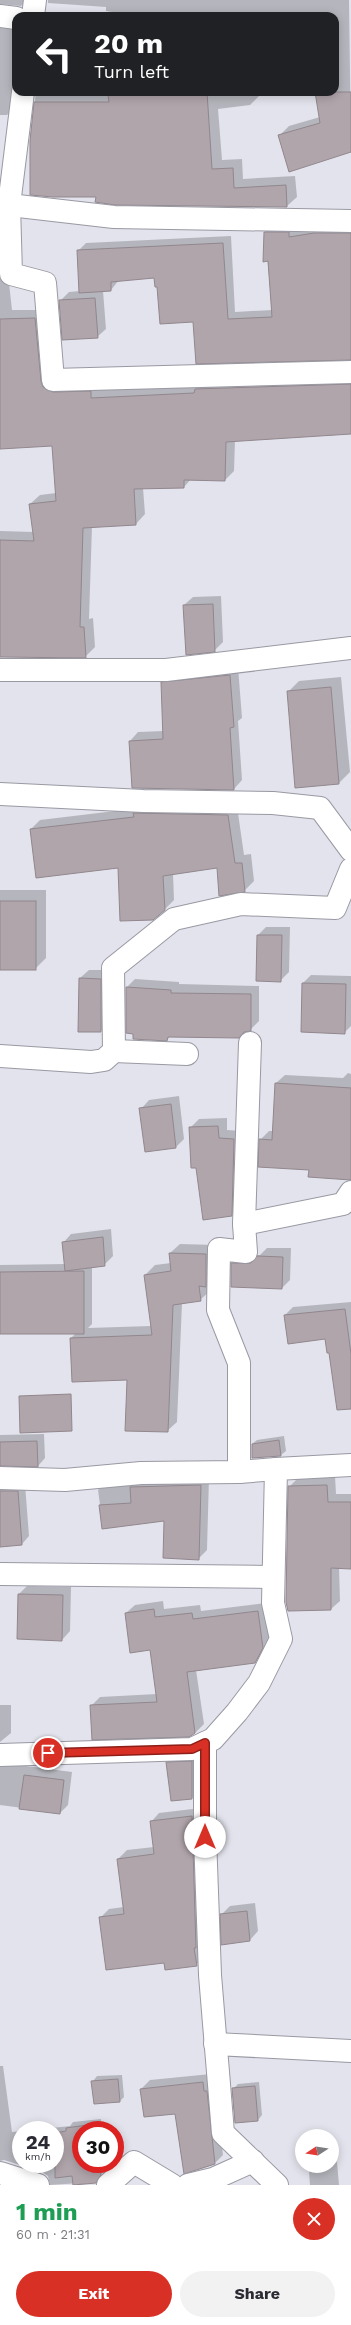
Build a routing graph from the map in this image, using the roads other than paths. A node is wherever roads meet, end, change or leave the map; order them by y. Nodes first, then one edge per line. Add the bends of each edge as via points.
1 (35, 0) edge
2 (34, 12) edge
3 (0, 16) edge
4 (12, 18) edge
5 (22, 96) edge
6 (5, 204) edge
7 (351, 221) edge
8 (351, 372) edge
9 (351, 648) edge
10 (0, 670) edge
11 (0, 794) edge
12 (351, 850) edge
13 (351, 869) edge
14 (250, 1043) dead end
15 (114, 1051) junction
16 (187, 1054) dead end
17 (0, 1056) edge
18 (351, 1192) edge
19 (244, 1224) junction
20 (351, 1464) edge
21 (276, 1470) junction
22 (239, 1472) junction
23 (0, 1478) edge
24 (0, 1574) edge
25 (273, 1577) junction
26 (205, 1743) junction
27 (0, 1755) edge
28 (215, 2044) junction
29 (351, 2051) edge
30 (253, 2161) junction
31 (0, 2173) edge
32 (38, 2185) edge
33 (108, 2185) edge
34 (172, 2185) edge
35 (188, 2185) edge
36 (278, 2185) edge

1 - 2 street
3 - 4 street
5 - 6 street
6 - 7 street via 114,217
6 - 8 street via 11,274 45,283 53,380
9 - 10 street via 166,670
11 - 12 street via 143,801 273,803 320,808
13 - 15 street via 335,908 241,904 174,919 113,968
14 - 19 street
15 - 16 street
15 - 17 street via 104,1060 91,1062
18 - 19 street via 343,1204
19 - 22 street via 246,1252 219,1249 218,1310 239,1363
20 - 21 street
21 - 22 street
21 - 25 street
22 - 23 street via 141,1473 66,1480
24 - 25 street
25 - 26 street via 273,1603 281,1639 259,1683 213,1739
26 - 27 street via 192,1749
26 - 28 street via 205,1837
28 - 29 street
28 - 30 street via 223,2132
30 - 35 street via 213,2179
30 - 36 street
31 - 32 street
33 - 34 street via 134,2162

